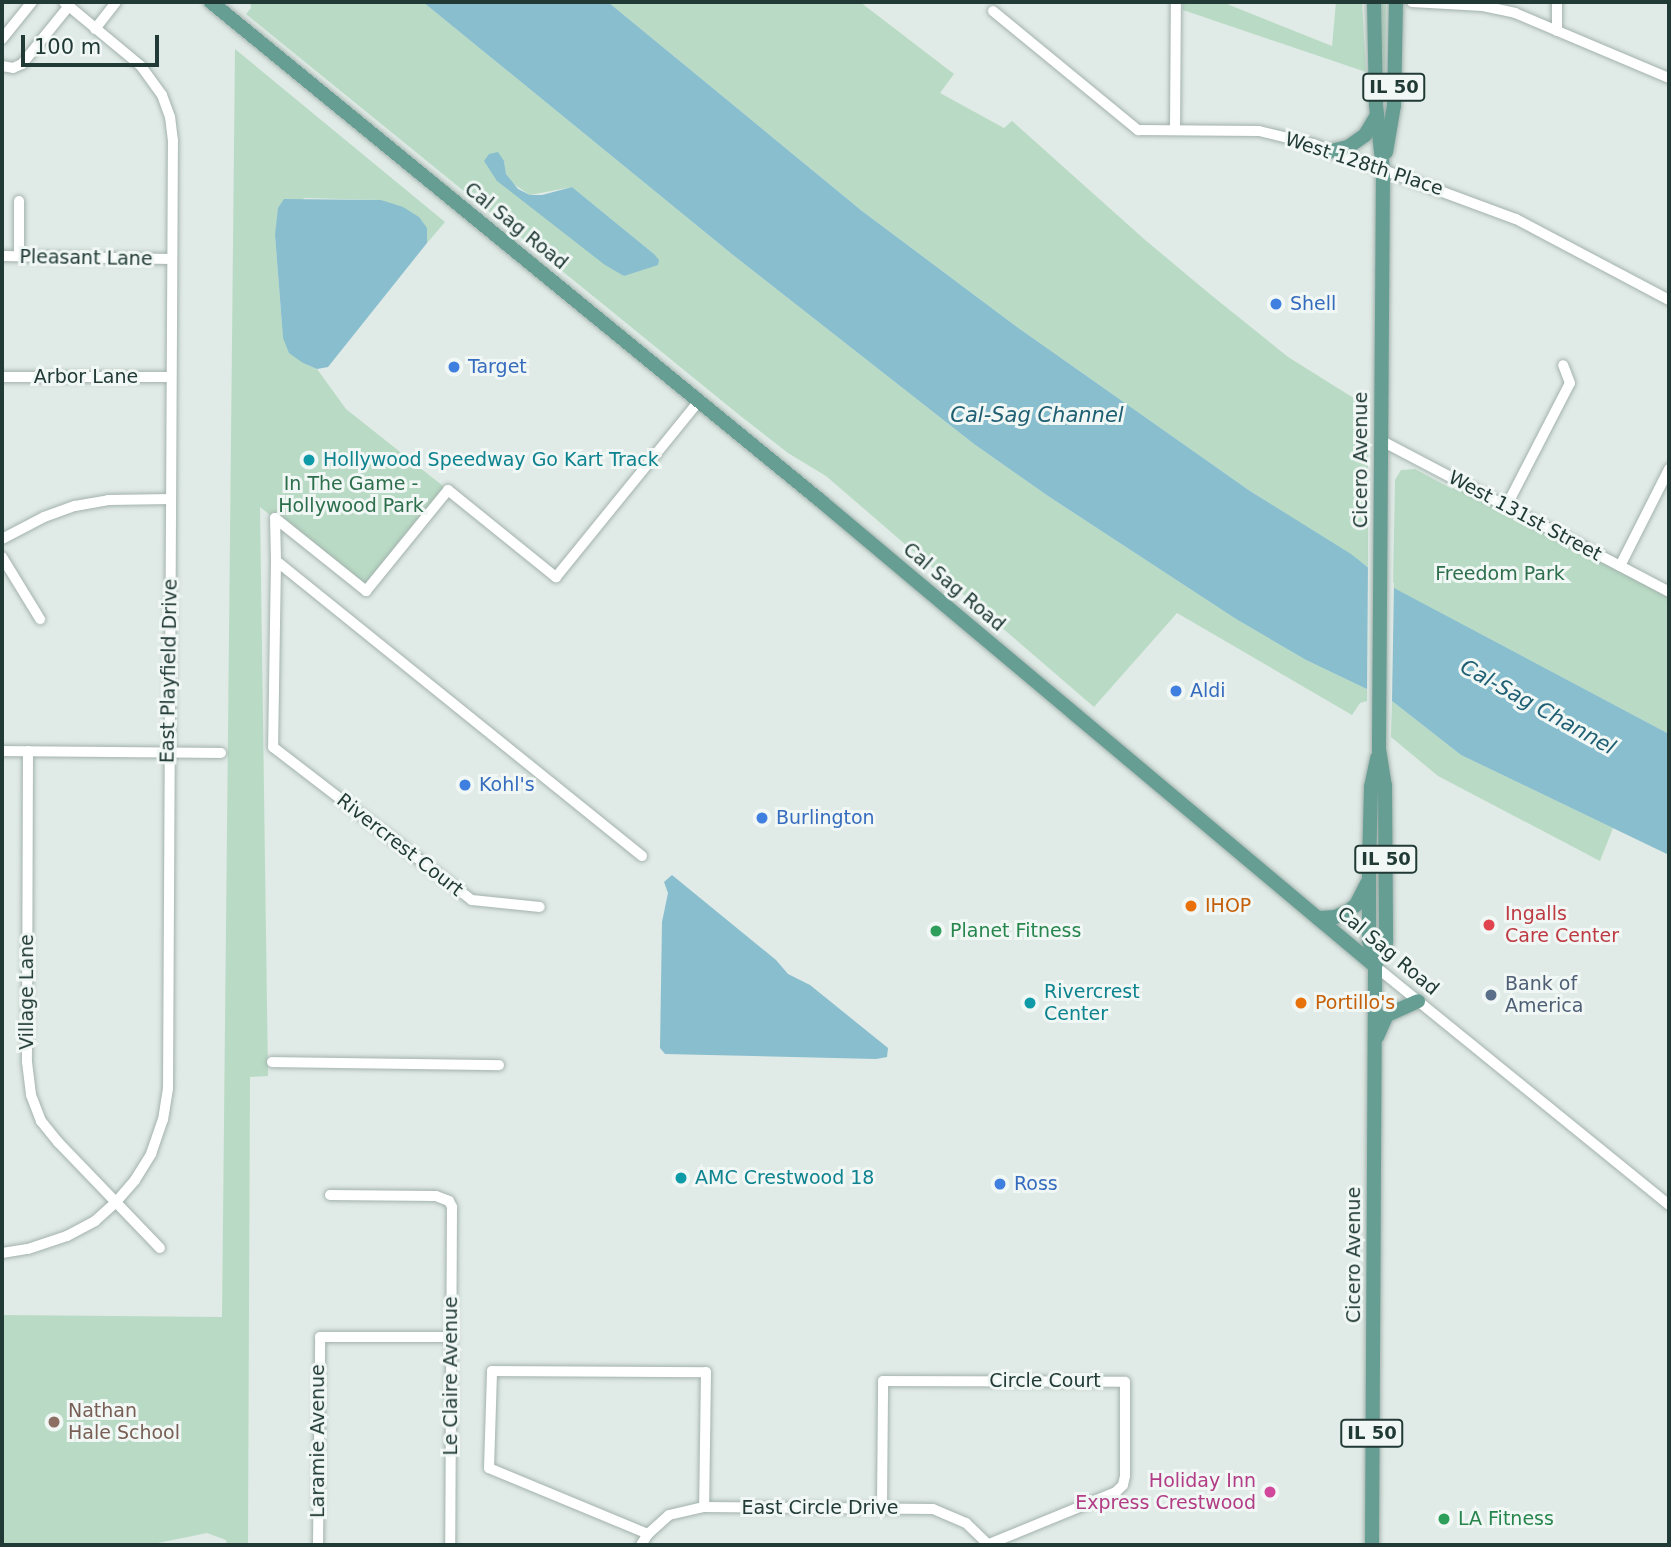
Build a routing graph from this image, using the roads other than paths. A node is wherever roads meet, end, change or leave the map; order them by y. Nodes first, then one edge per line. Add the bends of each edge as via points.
1 (32, 2) edge
2 (116, 2) edge
3 (211, 2) edge
4 (1176, 2) edge
5 (1374, 2) edge
6 (1396, 2) edge
7 (1557, 2) edge
8 (1413, 3) edge
9 (66, 4) edge
10 (993, 11) dead end
11 (1396, 24) junction
12 (94, 29) junction
13 (1556, 32) junction
14 (2, 38) edge
15 (2, 66) edge
16 (1669, 78) edge
17 (1377, 115) junction
18 (1175, 130) junction
19 (1331, 151) junction
20 (1383, 171) junction
21 (19, 201) dead end
22 (2, 256) edge
23 (19, 256) junction
24 (170, 259) junction
25 (1669, 300) edge
26 (1563, 365) dead end
27 (2, 377) edge
28 (170, 377) junction
29 (699, 401) junction
30 (1380, 440) junction
31 (1669, 469) edge
32 (171, 499) junction
33 (1507, 505) junction
34 (2, 540) edge
35 (2, 557) edge
36 (276, 561) junction
37 (1620, 566) junction
38 (1669, 592) edge
39 (40, 619) dead end
40 (1379, 750) junction
41 (2, 751) edge
42 (28, 751) junction
43 (169, 753) junction
44 (220, 753) dead end
45 (642, 856) dead end
46 (1369, 865) junction
47 (540, 908) dead end
48 (1318, 918) junction
49 (1375, 966) junction
50 (1418, 1001) junction
51 (1374, 1041) junction
52 (272, 1062) dead end
53 (499, 1065) dead end
54 (330, 1195) dead end
55 (116, 1202) junction
56 (1669, 1205) edge
57 (160, 1248) dead end
58 (2, 1253) edge
59 (452, 1337) junction
60 (705, 1507) junction
61 (882, 1508) junction
62 (648, 1534) junction
63 (318, 1545) edge
64 (450, 1545) edge
65 (641, 1545) edge
66 (989, 1545) edge
67 (1372, 1545) edge

1 - 14 street
2 - 12 street
3 - 29 main road, Cal Sag Road
4 - 18 street
5 - 17 main road, Cicero Avenue / IL 50
6 - 11 main road, Cicero Avenue / IL 50
7 - 13 street
8 - 11 street
8 - 13 street via 1483,6 1515,13
9 - 12 street, East Playfield Drive
9 - 15 street via 22,64
10 - 18 street, West 128th Place via 1138,130
11 - 20 main road, Cicero Avenue / IL 50 via 1394,105
12 - 24 street, East Playfield Drive via 141,66 162,95 170,117
13 - 16 street
17 - 19 main road via 1365,135 1348,147
17 - 20 main road, Cicero Avenue / IL 50
18 - 19 street, West 128th Place via 1259,131
19 - 20 street, West 128th Place
20 - 25 street, West 128th Place via 1516,219
20 - 30 main road, Cicero Avenue / IL 50
21 - 23 street
22 - 23 street, Pleasant Lane
23 - 24 street, Pleasant Lane
24 - 28 street, East Playfield Drive
26 - 33 street via 1570,383
27 - 28 street, Arbor Lane
28 - 32 street, East Playfield Drive
29 - 36 street via 556,577 448,490 366,591 275,517
29 - 48 main road, Cal Sag Road
30 - 33 street, West 131st Street
30 - 40 main road, Cicero Avenue / IL 50
31 - 37 street
32 - 34 street via 108,500 75,506
32 - 43 street, East Playfield Drive
33 - 37 street, West 131st Street
35 - 39 street
36 - 45 street
36 - 47 street, Rivercrest Court via 273,747 472,900
37 - 38 street, West 131st Street
40 - 46 main road, Cicero Avenue / IL 50 via 1371,787
40 - 49 main road, Cicero Avenue / IL 50 via 1385,785 1386,943
41 - 42 street
42 - 43 street
42 - 55 street, Village Lane via 27,1062 31,1094 41,1121
43 - 44 street
43 - 55 street, East Playfield Drive via 167,1100 151,1154
46 - 48 main road via 1366,888 1356,905 1335,917
46 - 49 main road, Cicero Avenue / IL 50 via 1369,941
48 - 49 main road, Cal Sag Road
49 - 50 street, Cal Sag Road
49 - 51 main road, Cicero Avenue / IL 50
50 - 51 main road via 1387,1015
50 - 56 street, Cal Sag Road
51 - 67 main road, Cicero Avenue / IL 50
52 - 53 street
54 - 59 street, Le Claire Avenue via 436,1196 449,1201
55 - 57 street, Village Lane
55 - 58 street, East Playfield Drive via 67,1237
59 - 63 street, Laramie Avenue via 320,1337
59 - 64 street, Le Claire Avenue
60 - 61 street, East Circle Drive
60 - 62 street, East Circle Drive via 677,1512
60 - 62 street via 706,1373 492,1371 489,1468
61 - 66 street, East Circle Drive via 946,1513 966,1523
61 - 66 street, Circle Court via 883,1381 1125,1381 1123,1485 1116,1492
62 - 65 street

